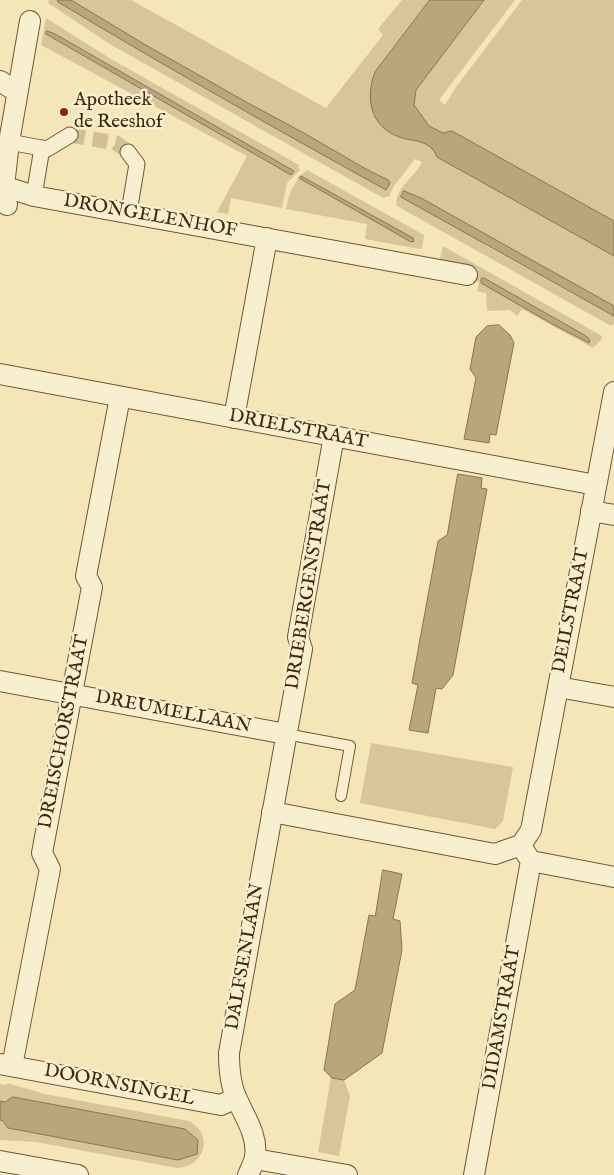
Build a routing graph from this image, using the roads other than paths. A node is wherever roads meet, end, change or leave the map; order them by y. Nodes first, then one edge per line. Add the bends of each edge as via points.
1 (30, 21) dead end
2 (0, 81) edge
3 (17, 92) junction
4 (6, 133) edge
5 (70, 135) tunnel mouth
6 (42, 148) junction
7 (128, 152) dead end
8 (3, 196) edge
9 (34, 196) junction
10 (129, 212) junction
11 (267, 238) junction
12 (467, 275) dead end
13 (0, 374) edge
14 (614, 392) edge
15 (120, 396) junction
16 (234, 418) junction
17 (334, 436) junction
18 (596, 486) junction
19 (591, 511) junction
20 (614, 515) edge
21 (0, 681) edge
22 (558, 687) junction
23 (72, 694) junction
24 (614, 697) edge
25 (286, 734) junction
26 (341, 796) dead end
27 (272, 812) junction
28 (528, 845) junction
29 (614, 877) edge
30 (6, 1065) edge
31 (236, 1098) junction
32 (0, 1161) edge
33 (252, 1167) edge
34 (78, 1175) edge
35 (347, 1175) edge
36 (474, 1175) edge

1 - 3 street
2 - 3 street
3 - 4 street
4 - 6 street
4 - 8 street
5 - 6 street via 47,149
6 - 9 street
7 - 10 street via 137,164
8 - 9 street, DRONGELENHOF
9 - 10 street, DRONGELENHOF
10 - 11 street, DRONGELENHOF
11 - 12 street, DRONGELENHOF
11 - 16 street
13 - 15 street, DRIELSTRAAT
14 - 18 street, DEILSTRAAT
15 - 16 street, DRIELSTRAAT
15 - 23 street, DREISCHORSTRAAT via 86,576 92,587
16 - 17 street, DRIELSTRAAT
17 - 18 street, DRIELSTRAAT
17 - 25 street, DRIEBERGENSTRAAT via 298,637 302,649
18 - 19 street, DEILSTRAAT
19 - 20 street
19 - 22 street, DEILSTRAAT
21 - 23 street, DREUMELLAAN
22 - 24 street
22 - 28 street, DEILSTRAAT
23 - 25 street, DREUMELLAAN
23 - 30 street, DREISCHORSTRAAT via 42,853 50,869
25 - 26 lane via 350,746
25 - 27 street, DALFSENLAAN
27 - 28 street via 495,854
27 - 31 street, DALFSENLAAN via 229,1053
28 - 29 street
28 - 36 street, DIDAMSTRAAT
30 - 31 street, DOORNSINGEL via 221,1105
31 - 33 street, DALFSENLAAN via 255,1141
32 - 34 street
33 - 35 street

